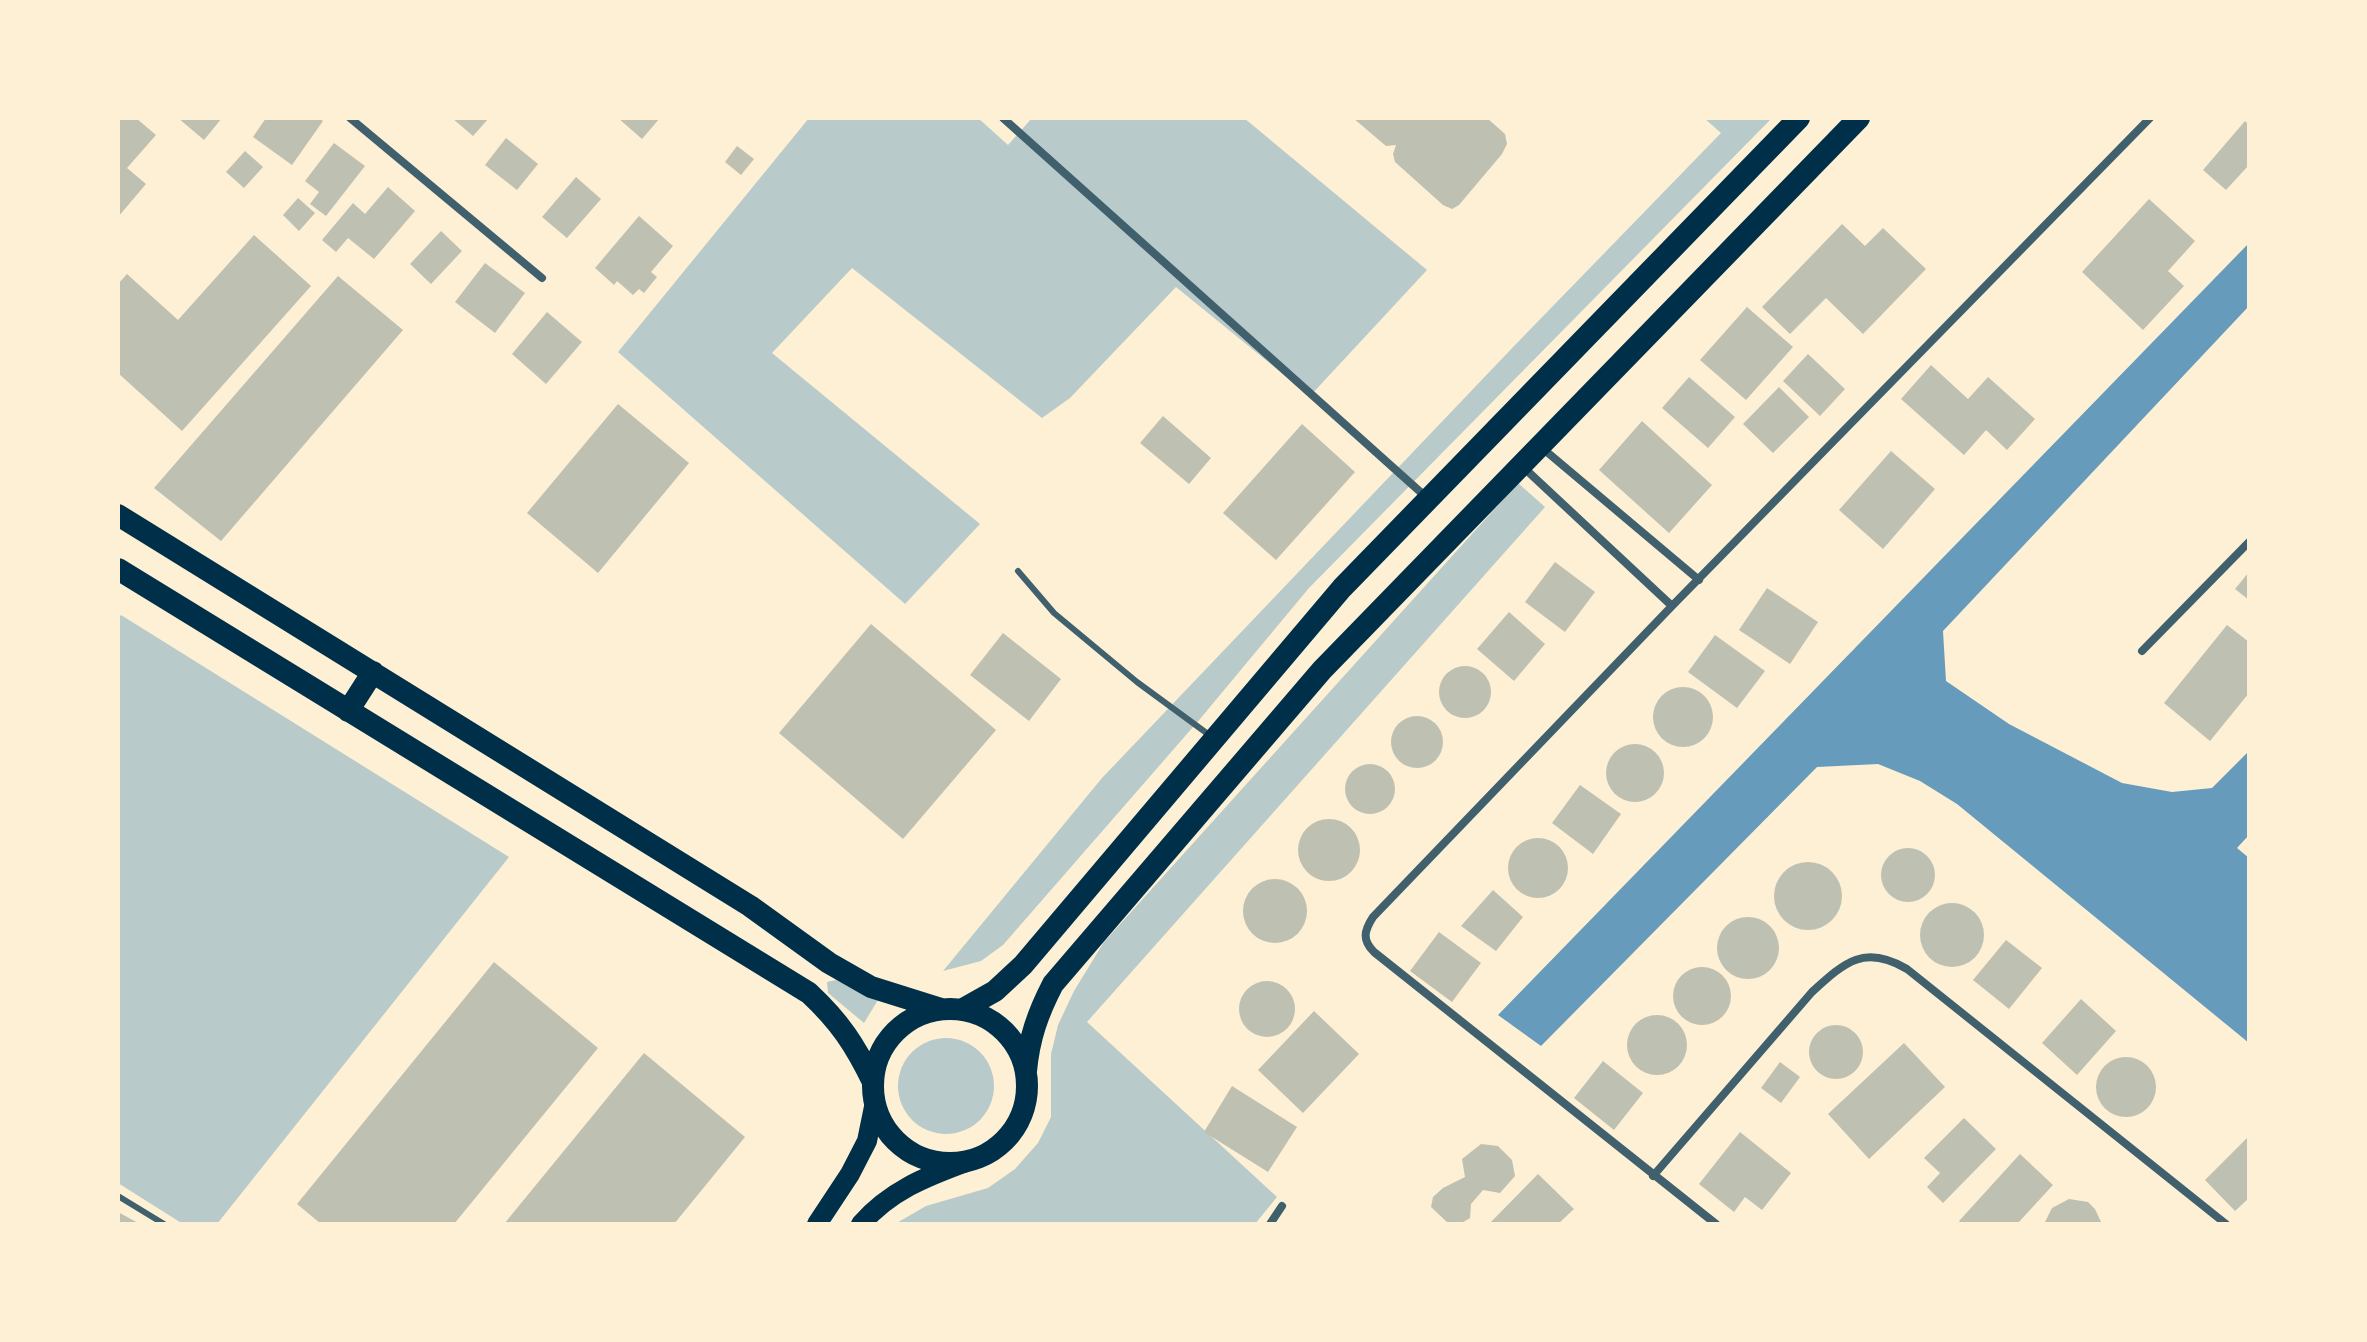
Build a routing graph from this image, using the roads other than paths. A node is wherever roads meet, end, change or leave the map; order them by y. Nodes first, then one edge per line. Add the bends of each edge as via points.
1 (350, 118) edge
2 (1003, 118) edge
3 (1799, 118) edge
4 (1859, 118) edge
5 (2150, 118) edge
6 (542, 278) dead end
7 (1540, 446) junction
8 (1522, 466) junction
9 (1428, 499) junction
10 (118, 515) edge
11 (2249, 542) edge
12 (118, 569) edge
13 (1018, 571) dead end
14 (1699, 580) junction
15 (1672, 606) junction
16 (2142, 651) dead end
17 (373, 672) junction
18 (348, 711) junction
19 (1214, 738) junction
20 (952, 1009) junction
21 (1026, 1071) junction
22 (874, 1092) junction
23 (966, 1162) junction
24 (1653, 1176) junction
25 (118, 1196) edge
26 (1282, 1206) dead end
27 (164, 1224) edge
28 (817, 1224) edge
29 (861, 1224) edge
30 (1270, 1224) edge
31 (1716, 1224) edge
32 (2226, 1224) edge

1 - 6 street
2 - 9 street
3 - 9 highway
4 - 7 highway
5 - 14 street
7 - 8 highway
7 - 14 street
8 - 15 street
8 - 21 highway via 1322,670 1053,984 1028,1043
9 - 19 highway via 1342,588
10 - 17 highway
11 - 16 street
12 - 18 highway
13 - 19 lane via 1054,613
14 - 15 street
15 - 24 street via 1373,917 1365,936 1374,952
17 - 18 highway
17 - 20 highway via 750,906 829,963 871,987
18 - 22 highway via 809,993 855,1045
19 - 20 highway via 1023,965 995,991
20 - 21 highway via 992,1021 1005,1031
20 - 22 highway via 915,1017 893,1033 879,1056
21 - 23 highway via 1025,1101 1014,1129 993,1150
22 - 23 highway via 886,1130 908,1151 936,1162
22 - 28 main road via 867,1141
23 - 29 main road via 894,1194
24 - 31 street
24 - 32 street via 1812,992 1852,960 1871,956 1907,969
25 - 27 lane
26 - 30 street

